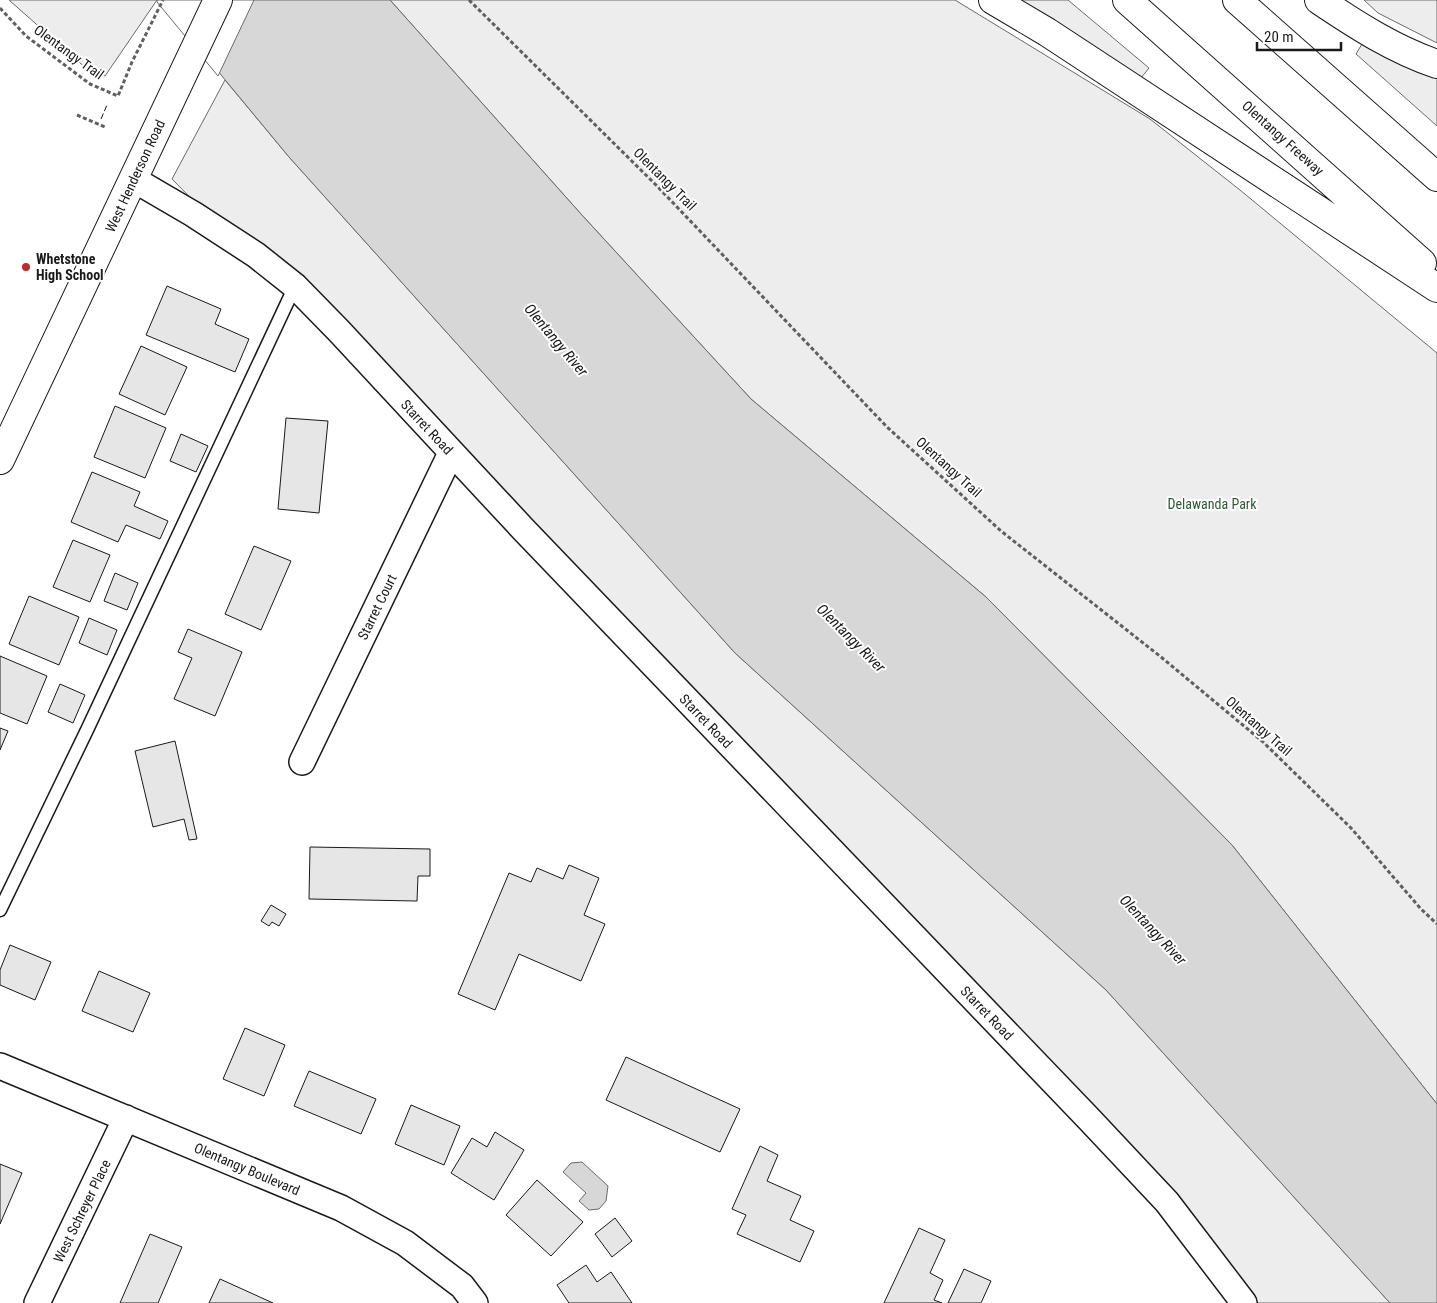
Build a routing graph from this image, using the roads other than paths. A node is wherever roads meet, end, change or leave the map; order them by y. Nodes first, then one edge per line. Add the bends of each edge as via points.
1 (218, 0) edge
2 (993, 0) edge
3 (1127, 0) edge
4 (1238, 0) edge
5 (1320, 0) edge
6 (1437, 64) edge
7 (1437, 177) edge
8 (133, 179) junction
9 (1437, 277) edge
10 (295, 286) junction
11 (1437, 288) edge
12 (451, 453) junction
13 (0, 460) edge
14 (302, 762) dead end
15 (0, 910) edge
16 (0, 1066) edge
17 (126, 1118) junction
18 (37, 1303) edge
19 (475, 1303) edge
20 (1244, 1303) edge

1 - 8 main road, West Henderson Road
2 - 11 main road via 1047,32
3 - 9 main road, Olentangy Freeway
4 - 7 main road
5 - 6 main road via 1364,29
8 - 10 street, Starret Road via 194,214 256,255
8 - 13 main road, West Henderson Road
10 - 12 street, Starret Road
10 - 15 lane
12 - 14 street, Starret Court
12 - 20 street, Starret Road via 1154,1188
16 - 17 street, Olentangy Boulevard
17 - 18 street, West Schreyer Place
17 - 19 street, Olentangy Boulevard via 341,1208 405,1242 462,1286

